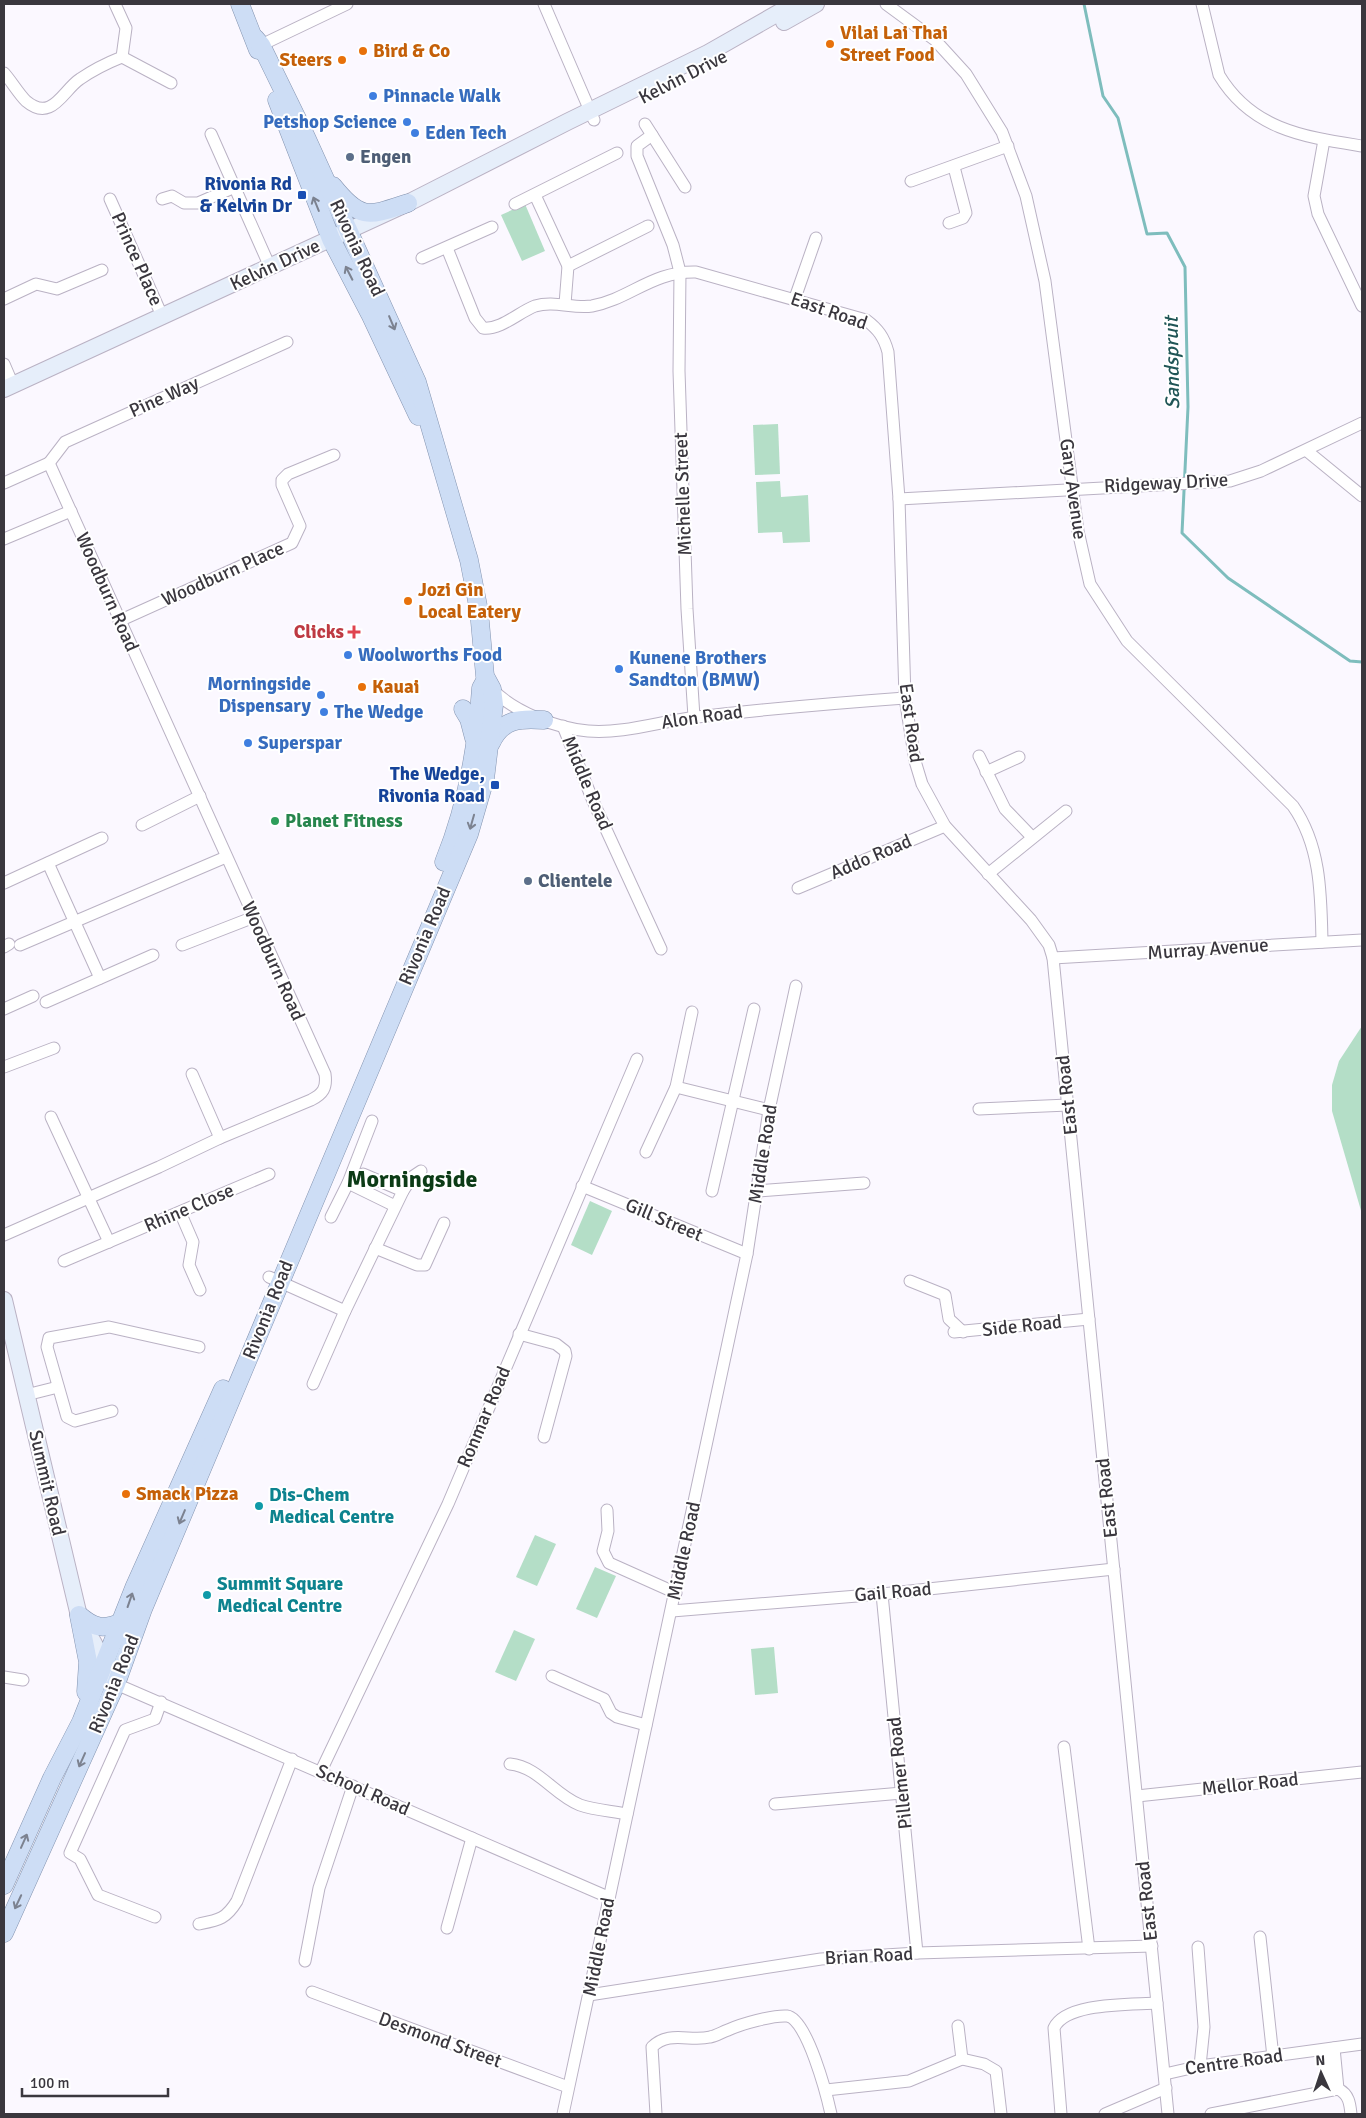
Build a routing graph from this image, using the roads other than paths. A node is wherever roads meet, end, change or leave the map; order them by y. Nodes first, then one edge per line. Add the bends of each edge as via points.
1 (115, 4) edge
2 (240, 4) edge
3 (347, 4) edge
4 (544, 4) edge
5 (794, 4) edge
6 (816, 4) edge
7 (886, 4) edge
8 (1202, 4) edge
9 (258, 44) junction
10 (122, 57) junction
11 (4, 73) edge
12 (171, 83) dead end
13 (592, 116) junction
14 (645, 124) dead end
15 (211, 134) dead end
16 (652, 135) junction
17 (1324, 140) junction
18 (1008, 146) junction
19 (1362, 146) edge
20 (617, 153) dead end
21 (954, 167) junction
22 (320, 170) junction
23 (911, 181) dead end
24 (235, 187) junction
25 (685, 187) dead end
26 (535, 195) junction
27 (162, 199) dead end
28 (110, 200) dead end
29 (408, 204) junction
30 (516, 204) dead end
31 (949, 223) dead end
32 (648, 226) dead end
33 (492, 228) dead end
34 (349, 231) junction
35 (816, 238) dead end
36 (331, 239) junction
37 (447, 248) junction
38 (422, 258) dead end
39 (568, 266) junction
40 (270, 268) junction
41 (102, 270) dead end
42 (680, 272) junction
43 (795, 298) junction
44 (4, 299) edge
45 (564, 304) junction
46 (1362, 306) edge
47 (163, 318) junction
48 (288, 342) dead end
49 (4, 364) edge
50 (8, 387) edge
51 (1362, 423) edge
52 (1308, 451) junction
53 (334, 454) dead end
54 (49, 463) junction
55 (441, 466) junction
56 (4, 483) edge
57 (1073, 488) junction
58 (1362, 496) edge
59 (899, 499) junction
60 (71, 510) junction
61 (4, 539) edge
62 (119, 621) junction
63 (489, 694) junction
64 (905, 698) junction
65 (462, 709) dead end
66 (694, 717) junction
67 (544, 720) junction
68 (563, 726) junction
69 (482, 747) junction
70 (979, 756) dead end
71 (1019, 757) dead end
72 (986, 772) junction
73 (200, 796) junction
74 (1066, 811) dead end
75 (142, 825) dead end
76 (945, 826) junction
77 (1032, 837) junction
78 (102, 838) dead end
79 (226, 857) junction
80 (48, 863) junction
81 (988, 874) junction
82 (4, 883) edge
83 (798, 888) dead end
84 (254, 917) junction
85 (74, 922) junction
86 (1362, 940) edge
87 (1322, 942) junction
88 (11, 945) edge
89 (182, 945) dead end
90 (662, 949) dead end
91 (153, 955) dead end
92 (1053, 958) junction
93 (100, 978) junction
94 (796, 986) dead end
95 (34, 996) dead end
96 (46, 1002) dead end
97 (4, 1009) edge
98 (754, 1009) dead end
99 (692, 1012) dead end
100 (54, 1048) dead end
101 (637, 1059) dead end
102 (4, 1067) edge
103 (192, 1074) dead end
104 (676, 1087) junction
105 (734, 1102) junction
106 (1068, 1105) junction
107 (978, 1109) dead end
108 (769, 1110) junction
109 (51, 1117) dead end
110 (372, 1121) dead end
111 (220, 1138) junction
112 (646, 1152) dead end
113 (421, 1171) dead end
114 (269, 1174) dead end
115 (363, 1174) dead end
116 (348, 1183) junction
117 (864, 1183) dead end
118 (582, 1186) junction
119 (403, 1191) junction
120 (712, 1191) dead end
121 (757, 1191) junction
122 (88, 1197) junction
123 (395, 1206) junction
124 (180, 1212) junction
125 (331, 1217) dead end
126 (444, 1223) dead end
127 (4, 1235) edge
128 (109, 1242) junction
129 (375, 1248) junction
130 (747, 1254) junction
131 (64, 1261) dead end
132 (274, 1279) junction
133 (910, 1281) dead end
134 (200, 1290) dead end
135 (4, 1300) edge
136 (345, 1311) junction
137 (1089, 1319) junction
138 (519, 1334) junction
139 (199, 1346) dead end
140 (313, 1384) dead end
141 (58, 1387) junction
142 (26, 1395) junction
143 (112, 1411) dead end
144 (544, 1437) dead end
145 (208, 1456) junction
146 (189, 1466) junction
147 (607, 1510) dead end
148 (1114, 1569) junction
149 (676, 1593) junction
150 (882, 1594) junction
151 (672, 1612) junction
152 (79, 1615) junction
153 (122, 1622) junction
154 (104, 1661) junction
155 (552, 1676) dead end
156 (4, 1677) edge
157 (23, 1680) dead end
158 (116, 1684) junction
159 (161, 1702) junction
160 (80, 1722) junction
161 (646, 1725) junction
162 (1064, 1747) dead end
163 (292, 1758) junction
164 (510, 1764) dead end
165 (322, 1771) junction
166 (1362, 1772) edge
167 (353, 1786) junction
168 (902, 1793) junction
169 (1137, 1796) junction
170 (774, 1804) dead end
171 (626, 1814) junction
172 (472, 1838) junction
173 (5, 1881) edge
174 (608, 1897) junction
175 (155, 1917) dead end
176 (199, 1924) dead end
177 (447, 1928) dead end
178 (4, 1933) edge
179 (1260, 1938) dead end
180 (1152, 1946) junction
181 (1198, 1946) dead end
182 (1089, 1949) junction
183 (917, 1953) junction
184 (305, 1961) dead end
185 (312, 1992) dead end
186 (589, 1995) junction
187 (1157, 2003) junction
188 (958, 2026) dead end
189 (1362, 2044) edge
190 (1329, 2049) junction
191 (1273, 2057) junction
192 (962, 2059) junction
193 (1200, 2066) junction
194 (1165, 2074) junction
195 (568, 2087) junction
196 (1166, 2088) junction
197 (826, 2090) junction
198 (1334, 2090) junction
199 (563, 2114) edge
200 (656, 2114) edge
201 (831, 2114) edge
202 (1002, 2114) edge
203 (1062, 2114) edge
204 (1105, 2114) edge
205 (1168, 2114) edge
206 (1212, 2114) edge
207 (1351, 2114) edge

1 - 10 street via 126,28
2 - 9 main road, Rivonia Road
3 - 9 street
4 - 13 street
5 - 13 main road, Kelvin Drive
6 - 13 main road, Kelvin Drive via 713,63
7 - 18 street, Gary Avenue via 935,40 954,59 992,115
8 - 17 street via 1216,67 1225,85 1272,126
9 - 22 main road, Rivonia Road
36 -> 9 main road, Rivonia Road
10 - 11 street via 78,80 57,104 46,108 26,101
10 - 12 street
13 - 29 main road, Kelvin Drive via 544,135
14 - 16 street
15 - 24 street
16 - 25 street
16 - 42 street, Michelle Street via 637,146 637,156 673,245
17 - 19 street
17 - 46 street via 1314,196 1318,214
18 - 21 street
18 - 57 street, Gary Avenue via 1026,196 1045,281
20 - 26 street
21 - 23 street
21 - 31 street via 966,213 963,218
22 - 29 main road via 343,198 362,212 377,213
22 - 34 main road, Rivonia Road
24 - 27 street via 198,203 184,203 172,196
24 - 40 street
26 - 30 street
26 - 39 street
28 - 47 street, Prince Place
29 - 34 main road, Kelvin Drive
32 - 39 street
33 - 37 street
34 - 36 main road, Kelvin Drive
34 -> 55 main road, Rivonia Road via 417,382
35 - 43 street
36 - 40 main road, Kelvin Drive
55 -> 36 main road, Rivonia Road
37 - 38 street
37 - 45 street, East Road via 483,328 496,326 538,306
39 - 45 street
40 - 47 main road, Kelvin Drive
41 - 44 street via 57,289 36,284
42 - 43 street, East Road via 706,273
42 - 45 street, East Road via 661,276 592,306
42 - 66 street, Michelle Street via 678,371
43 - 59 street, East Road via 866,320 885,342
47 - 50 main road, Kelvin Drive
48 - 54 street, Pine Way via 70,439 58,447
49 - 50 street
51 - 52 street, Ridgeway Drive
52 - 57 street, Ridgeway Drive via 1242,478 1202,484
52 - 58 street
53 - 62 street, Woodburn Place via 288,474 282,480 300,526 292,542
54 - 56 street
54 - 60 street, Woodburn Road
55 - 63 main road, Rivonia Road via 478,602
57 - 59 street, Ridgeway Drive
57 - 87 street, Gary Avenue via 1090,584 1126,641 1293,806 1306,826 1318,870
59 - 64 street, East Road
60 - 61 street, Woodburn Road
60 - 62 street, Woodburn Road
62 - 73 street, Woodburn Road
63 - 67 street, Alon Road
63 - 69 main road, Rivonia Road
64 - 66 street, Alon Road
64 - 76 street, East Road via 922,784
65 - 69 main road
66 - 68 street, Alon Road via 604,731
67 - 68 street, Alon Road
67 - 69 main road via 526,718 509,721
68 - 90 street, Middle Road via 593,801
69 - 132 main road, Rivonia Road via 456,832
70 - 72 street
71 - 72 street
72 - 77 street via 1005,808
73 - 75 street
73 - 79 street, Woodburn Road
74 - 77 street
76 - 81 street, East Road
76 - 83 street, Addo Road
77 - 81 street
78 - 80 street
79 - 84 street, Woodburn Road
79 - 85 street
80 - 82 street
80 - 85 street
81 - 92 street, East Road via 1031,920 1049,945
84 - 89 street
84 - 111 street, Woodburn Road via 325,1074 326,1087 311,1100
85 - 88 street
85 - 93 street
86 - 87 street, Murray Avenue
87 - 92 street, Murray Avenue
91 - 93 street
92 - 106 street, East Road
93 - 96 street
94 - 108 street, Middle Road
95 - 97 street
98 - 105 street
99 - 104 street
100 - 102 street
101 - 118 street, Ronmar Road
103 - 111 street
104 - 105 street
104 - 112 street
105 - 108 street
105 - 120 street
106 - 107 street
106 - 137 street, East Road
108 - 121 street, Middle Road
109 - 122 street
110 - 116 street
111 - 122 street, Woodburn Road
113 - 119 street via 412,1177
114 - 124 street, Rhine Close
115 - 119 street
116 - 123 street
116 - 125 street
117 - 121 street
118 - 130 street, Gill Street
118 - 138 street, Ronmar Road
119 - 123 street
121 - 130 street, Middle Road
122 - 127 street, Woodburn Road
122 - 128 street
123 - 129 street
124 - 128 street, Rhine Close
124 - 134 street via 193,1242 188,1261
126 - 129 street via 426,1265 417,1266
128 - 131 street, Rhine Close
129 - 136 street
130 - 149 street, Middle Road
132 - 136 street
132 - 145 main road, Rivonia Road
132 - 146 main road, Rivonia Road
133 - 137 street, Side Road via 945,1295 949,1319 958,1332
135 - 142 main road, Summit Road
136 - 140 street
137 - 148 street, East Road
138 - 144 street via 556,1344 565,1351
138 - 165 street, Ronmar Road via 448,1504
139 - 141 street via 109,1327 52,1337 47,1343
141 - 142 street
141 - 143 street via 70,1420
142 - 152 main road, Summit Road
145 - 146 main road via 198,1458
145 -> 158 main road, Rivonia Road via 143,1609
153 -> 146 main road, Rivonia Road
147 - 149 street via 608,1531 604,1551 609,1563
148 - 150 street, Gail Road
148 - 169 street, East Road
149 - 151 street, Middle Road
150 - 151 street, Gail Road
150 - 168 street, Pillemer Road
151 - 161 street, Middle Road
152 - 153 main road via 96,1627 105,1628
152 - 154 main road, Summit Road
152 - 160 main road via 88,1670
153 - 154 main road, Rivonia Road
154 - 158 main road, Summit Road
154 - 160 main road, Rivonia Road
155 - 161 street via 604,1699 611,1713 617,1717
156 - 157 street
158 - 159 street, School Road
158 -> 178 main road, Rivonia Road
159 - 163 street, School Road
159 - 175 street via 155,1720 125,1730 70,1853 80,1859 98,1895
173 -> 160 main road, Rivonia Road
161 - 171 street, Middle Road
162 - 182 street
163 - 165 street, School Road
163 - 176 street via 237,1901 221,1920
164 - 171 street via 530,1770 580,1805
165 - 167 street, School Road
166 - 169 street, Mellor Road
167 - 172 street, School Road
167 - 184 street via 319,1888
168 - 170 street
168 - 183 street, Pillemer Road
169 - 180 street, East Road
171 - 174 street, Middle Road
172 - 174 street, School Road
172 - 177 street
174 - 186 street, Middle Road
179 - 191 street
180 - 182 street, Brian Road
180 - 187 street, East Road
181 - 193 street via 1204,2027
182 - 183 street, Brian Road
183 - 186 street, Brian Road via 775,1964
185 - 195 street, Desmond Street
186 - 195 street, Middle Road
187 - 194 street, East Road
187 - 203 street via 1077,2010 1056,2023
188 - 192 street
189 - 190 street, Centre Road
190 - 191 street, Centre Road
190 - 198 street
191 - 193 street, Centre Road
192 - 197 street via 909,2081
192 - 202 street via 984,2064 996,2071
193 - 194 street, Centre Road
194 - 196 street, East Road
195 - 199 street, Middle Road
196 - 204 street, Centre Road
196 - 205 street, East Road
197 - 200 street via 799,2023 790,2017 772,2018 710,2037 674,2037 657,2042 652,2047
197 - 201 street
198 - 206 street
198 - 207 street via 1344,2092

